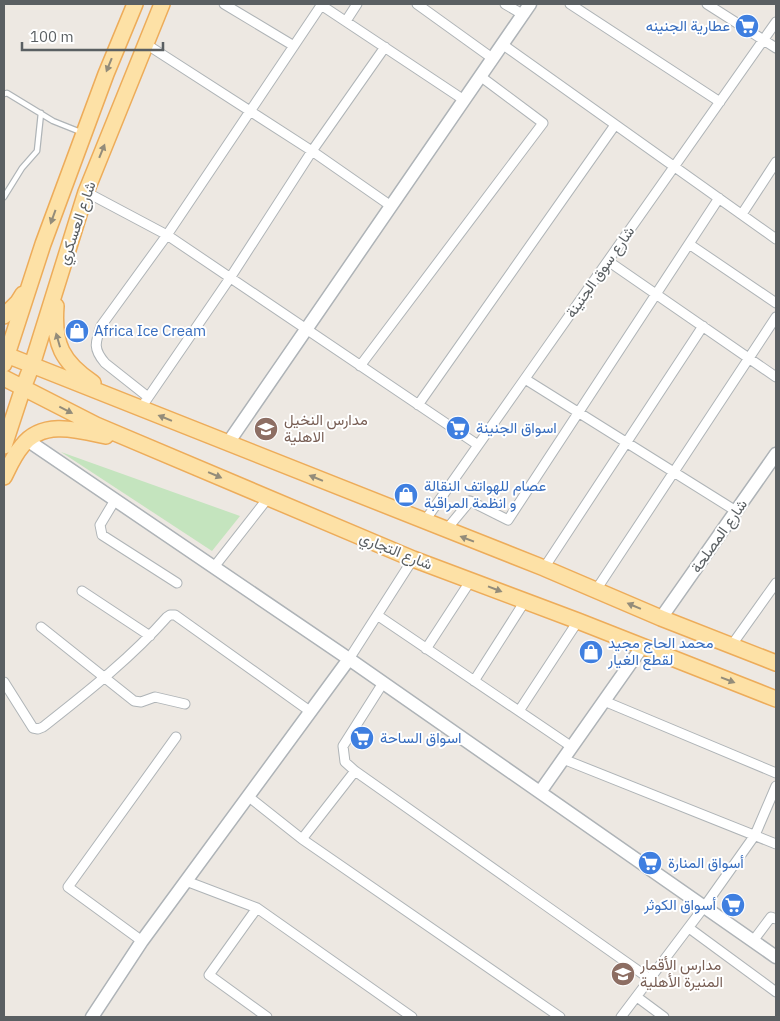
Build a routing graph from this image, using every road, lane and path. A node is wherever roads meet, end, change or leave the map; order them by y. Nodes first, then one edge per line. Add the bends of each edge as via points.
1 (134, 4) edge
2 (162, 4) edge
3 (224, 4) edge
4 (322, 4) edge
5 (357, 4) edge
6 (417, 4) edge
7 (505, 4) edge
8 (570, 4) edge
9 (708, 4) edge
10 (526, 9) edge
11 (346, 21) junction
12 (776, 22) edge
13 (764, 40) junction
14 (146, 44) junction
15 (502, 44) junction
16 (294, 46) junction
17 (386, 47) junction
18 (776, 48) edge
19 (492, 58) junction
20 (480, 76) junction
21 (4, 94) edge
22 (464, 100) junction
23 (720, 102) junction
24 (251, 110) junction
25 (41, 113) junction
26 (615, 124) junction
27 (84, 133) junction
28 (312, 150) junction
29 (776, 162) edge
30 (675, 166) junction
31 (774, 172) edge
32 (86, 192) junction
33 (4, 197) edge
34 (719, 198) junction
35 (391, 206) junction
36 (742, 214) junction
37 (167, 235) junction
38 (776, 238) edge
39 (43, 244) junction
40 (689, 244) junction
41 (608, 261) junction
42 (59, 276) junction
43 (230, 278) junction
44 (656, 294) junction
45 (776, 303) edge
46 (4, 316) edge
47 (776, 317) edge
48 (703, 326) junction
49 (306, 329) junction
50 (5, 358) edge
51 (749, 358) junction
52 (32, 365) junction
53 (360, 366) junction
54 (776, 377) edge
55 (4, 378) edge
56 (525, 379) junction
57 (23, 388) junction
58 (115, 397) junction
59 (144, 403) junction
60 (418, 405) junction
61 (578, 413) junction
62 (27, 440) junction
63 (228, 443) junction
64 (626, 443) junction
65 (144, 445) junction
66 (478, 445) junction
67 (4, 446) edge
68 (776, 454) edge
69 (673, 473) junction
70 (4, 477) edge
71 (268, 498) junction
72 (115, 500) junction
73 (736, 511) junction
74 (424, 522) junction
75 (446, 530) junction
76 (413, 559) junction
77 (214, 568) junction
78 (544, 568) junction
79 (471, 580) junction
80 (177, 583) dead end
81 (776, 583) edge
82 (596, 590) junction
83 (82, 591) dead end
84 (525, 601) junction
85 (377, 615) junction
86 (661, 618) junction
87 (578, 621) junction
88 (41, 628) dead end
89 (150, 636) junction
90 (731, 646) junction
91 (642, 647) junction
92 (426, 649) junction
93 (349, 659) junction
94 (776, 664) edge
95 (104, 679) junction
96 (474, 681) junction
97 (4, 682) edge
98 (384, 683) junction
99 (776, 699) edge
100 (604, 701) junction
101 (185, 704) dead end
102 (518, 711) junction
103 (311, 712) junction
104 (176, 737) dead end
105 (572, 747) junction
106 (563, 759) junction
107 (354, 772) junction
108 (776, 772) edge
109 (776, 786) edge
110 (540, 792) junction
111 (248, 797) junction
112 (756, 836) junction
113 (302, 840) junction
114 (776, 844) edge
115 (186, 881) junction
116 (704, 907) junction
117 (257, 908) junction
118 (776, 919) edge
119 (688, 928) junction
120 (142, 941) junction
121 (753, 941) junction
122 (776, 957) edge
123 (650, 979) junction
124 (776, 992) edge
125 (637, 997) junction
126 (95, 1016) edge
127 (267, 1017) edge
128 (412, 1017) edge
129 (560, 1017) edge
130 (621, 1017) edge
131 (664, 1017) edge

1 -> 27 main road, شارع العسكري
2 - 14 main road, شارع العسكري
3 - 16 street
4 - 11 street
4 - 16 street
5 - 11 street
6 - 19 street
7 - 10 street
8 - 23 street
9 - 13 street
10 - 15 street
11 - 17 street
12 - 13 street, شارع سوق الجنينة
13 - 18 street
13 - 23 street, شارع سوق الجنينة
14 - 24 street
32 -> 14 main road, شارع العسكري
15 - 19 street
15 - 26 street
16 - 24 street
17 - 22 street
17 - 28 street
19 - 20 street
20 - 22 street
20 - 53 street via 543,123
21 - 25 lane
22 - 35 street
23 - 30 street, شارع سوق الجنينة
24 - 28 street
24 - 37 street
25 - 27 lane
25 - 33 lane via 37,151
26 - 30 street
26 - 60 street
27 -> 39 main road, شارع العسكري
28 - 35 street
28 - 43 street
29 - 31 street
30 - 34 street
30 - 41 street, شارع سوق الجنينة
31 - 36 street
32 - 37 street
32 - 42 main road, شارع العسكري
34 - 36 street
34 - 40 street
35 - 49 street
36 - 38 street
37 - 43 street
37 - 59 street via 107,316 96,343 96,350 105,363
39 - 46 main road via 27,287
39 - 50 main road, شارع العسكري
40 - 44 street
40 - 45 street
41 - 44 street
41 - 56 street, شارع سوق الجنينة
42 - 52 main road, شارع العسكري
58 -> 42 main road via 75,370 60,350 55,330
43 - 49 street
43 - 59 street
44 - 48 street
44 - 61 street
47 - 51 street
48 - 51 street
48 - 64 street
49 - 53 street
49 - 63 street
50 - 52 main road
51 - 54 street
51 - 69 street
52 - 57 main road, شارع العسكري
52 - 58 main road
53 - 60 street
55 - 57 main road, شارع التجاري
56 - 61 street
56 - 66 street, شارع سوق الجنينة
57 -> 65 main road, شارع التجاري
57 - 67 main road, شارع العسكري
58 - 59 main road
63 -> 59 main road
60 - 66 street
61 - 64 street
61 - 75 street via 508,520 470,500
62 - 65 main road via 46,431 68,429
62 - 70 main road
62 - 72 street
74 -> 63 main road
64 - 69 street
64 - 78 street
65 -> 71 main road, شارع التجاري
66 - 74 street, شارع سوق الجنينة
68 - 73 street, شارع المصلحة
69 - 73 street
69 - 82 street
71 - 76 main road, شارع التجاري
71 - 77 street
72 - 77 street
72 - 80 street via 100,525 102,535
73 - 86 street, شارع المصلحة
74 - 75 main road
78 -> 75 main road
76 - 79 main road, شارع التجاري
76 - 85 street
77 - 93 street
78 - 82 main road
79 -> 84 main road, شارع التجاري
79 - 92 street
81 - 90 street
86 -> 82 main road
83 - 89 street
84 - 87 main road, شارع التجاري
84 - 96 street
85 - 92 street
85 - 93 street
86 - 90 main road
87 - 91 main road, شارع التجاري
87 - 102 street
88 - 95 street
89 - 95 street
89 - 103 street via 167,617 175,615
90 - 94 main road
91 -> 99 main road, شارع التجاري
91 - 100 street
92 - 96 street
93 - 98 street
93 - 103 street
95 - 97 street via 38,729 32,728
95 - 101 street via 134,701 155,697
96 - 102 street
98 - 107 street via 343,746 345,762
98 - 110 street
100 - 105 street
100 - 108 street
102 - 105 street
103 - 111 street
104 - 120 street via 68,887
105 - 106 street
106 - 110 street
106 - 112 street
107 - 113 street
107 - 123 street
109 - 112 street
110 - 116 street
111 - 113 street
111 - 115 street
112 - 114 street
112 - 116 street
113 - 129 street
115 - 117 street
115 - 120 street
116 - 119 street
116 - 121 street
117 - 127 street via 208,975
117 - 128 street
118 - 121 street via 771,917
119 - 123 street
119 - 124 street
120 - 126 street
121 - 122 street
123 - 125 street
125 - 130 street
125 - 131 street

